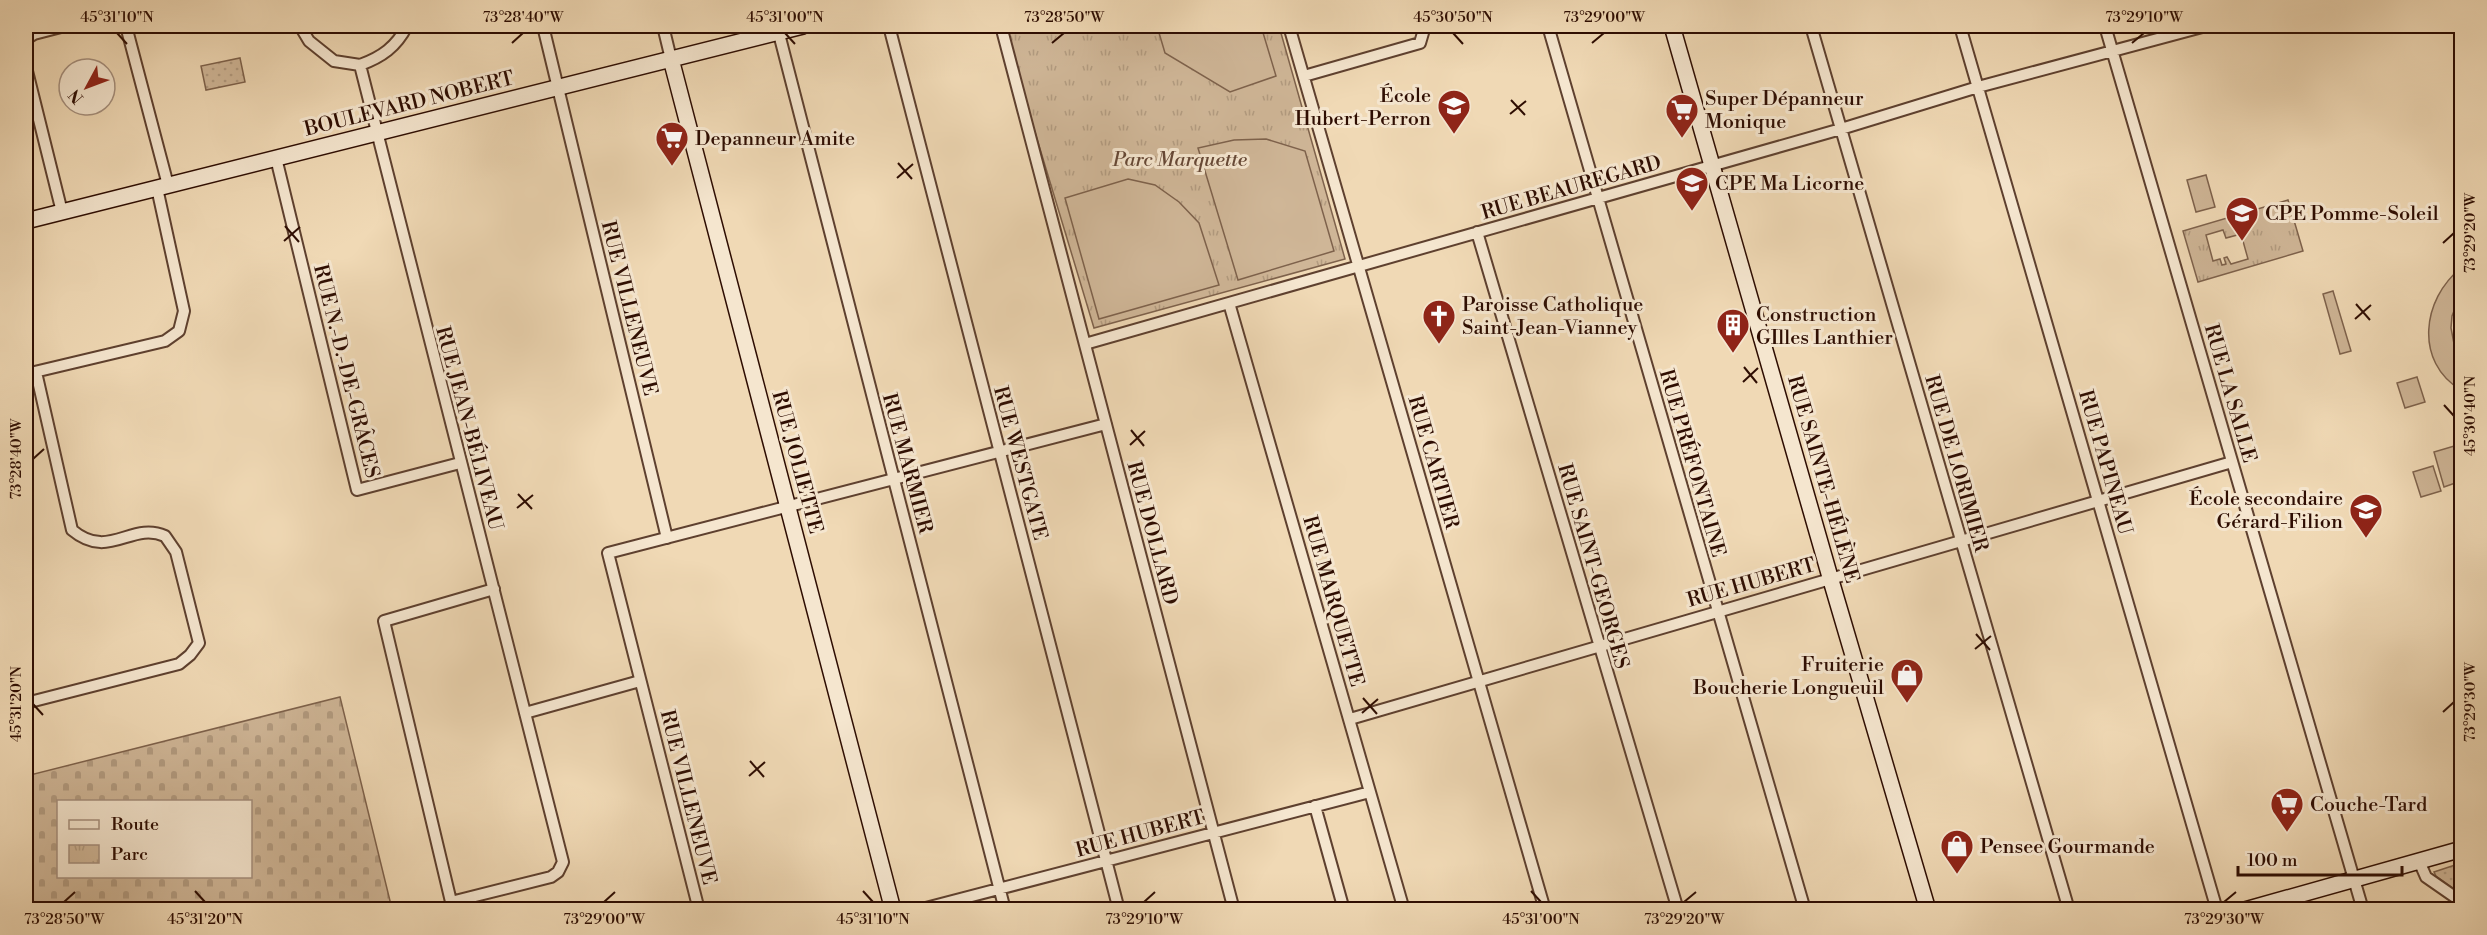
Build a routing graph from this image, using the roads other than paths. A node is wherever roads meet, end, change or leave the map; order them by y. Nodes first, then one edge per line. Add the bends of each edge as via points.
1 (65, 26) edge
2 (126, 26) edge
3 (300, 26) edge
4 (407, 26) edge
5 (543, 26) edge
6 (663, 26) edge
7 (803, 26) edge
8 (889, 26) edge
9 (1001, 26) edge
10 (1289, 26) edge
11 (1425, 26) edge
12 (1548, 26) edge
13 (1672, 26) edge
14 (1811, 26) edge
15 (1960, 26) edge
16 (2105, 26) edge
17 (2206, 26) edge
18 (777, 29) edge
19 (26, 39) edge
20 (2112, 51) junction
21 (671, 59) junction
22 (360, 65) junction
23 (26, 67) edge
24 (1304, 76) junction
25 (559, 87) junction
26 (1978, 87) junction
27 (1841, 129) junction
28 (376, 133) junction
29 (276, 158) junction
30 (1712, 165) junction
31 (163, 187) junction
32 (1597, 198) junction
33 (62, 212) junction
34 (26, 221) edge
35 (1477, 232) junction
36 (1359, 266) junction
37 (1229, 303) junction
38 (1085, 344) junction
39 (31, 373) edge
40 (1106, 424) junction
41 (999, 452) junction
42 (2232, 462) junction
43 (460, 463) junction
44 (894, 479) junction
45 (2099, 502) junction
46 (788, 507) junction
47 (667, 538) junction
48 (1961, 542) junction
49 (1830, 578) junction
50 (494, 589) junction
51 (1717, 611) junction
52 (1598, 646) junction
53 (640, 681) junction
54 (1479, 681) junction
55 (26, 703) edge
56 (525, 713) junction
57 (1350, 719) junction
58 (1370, 792) junction
59 (1315, 806) junction
60 (1214, 833) junction
61 (2462, 849) edge
62 (1106, 861) junction
63 (2419, 861) junction
64 (2354, 879) junction
65 (1000, 888) junction
66 (2462, 902) edge
67 (452, 906) edge
68 (699, 909) edge
69 (893, 909) edge
70 (918, 909) edge
71 (1005, 909) edge
72 (1119, 909) edge
73 (1234, 909) edge
74 (1344, 909) edge
75 (1404, 909) edge
76 (1545, 909) edge
77 (1678, 909) edge
78 (1805, 909) edge
79 (1928, 909) edge
80 (2069, 909) edge
81 (2217, 909) edge
82 (2245, 909) edge
83 (2363, 909) edge

1 - 19 street
2 - 31 street
3 - 22 street via 309,41 334,61
4 - 22 street via 380,58
5 - 25 street, RUE VILLENEUVE
6 - 21 street, RUE JOLIETTE
7 - 18 street, BOULEVARD NOBERT
8 - 41 street, RUE WESTGATE
9 - 38 street, RUE DOLLARD
10 - 24 street, RUE CARTIER
11 - 24 street via 1420,43
12 - 32 street, RUE PRÉFONTAINE
13 - 30 street, RUE SAINTE-HÉLÈNE
14 - 27 street, RUE DE LORIMIER
15 - 26 street, RUE PAPINEAU
16 - 20 street, RUE LA SALLE
17 - 20 street, RUE BEAUREGARD
18 - 21 street, BOULEVARD NOBERT
18 - 44 street, RUE MARMIER
20 - 26 street, RUE BEAUREGARD
20 - 42 street, RUE LA SALLE
21 - 25 street, BOULEVARD NOBERT
21 - 46 street, RUE JOLIETTE
22 - 28 street, RUE JEAN-BÉLIVEAU
23 - 33 street
24 - 36 street, RUE CARTIER
25 - 28 street, BOULEVARD NOBERT
25 - 47 street, RUE VILLENEUVE
26 - 27 street, RUE BEAUREGARD
26 - 45 street, RUE PAPINEAU
27 - 30 street, RUE BEAUREGARD
27 - 48 street, RUE DE LORIMIER
28 - 29 street, BOULEVARD NOBERT
28 - 43 street, RUE JEAN-BÉLIVEAU
29 - 31 street, BOULEVARD NOBERT
29 - 43 street, RUE N.-D.-DE-GRÂCES via 357,490
30 - 32 street, RUE BEAUREGARD
30 - 49 street, RUE SAINTE-HÉLÈNE
31 - 33 street, BOULEVARD NOBERT
31 - 39 street via 184,311 179,331 165,341
32 - 35 street, RUE BEAUREGARD
32 - 51 street, RUE PRÉFONTAINE
33 - 34 street, BOULEVARD NOBERT
35 - 36 street, RUE BEAUREGARD
35 - 52 street, RUE SAINT-GEORGES
36 - 37 street, RUE BEAUREGARD
36 - 54 street, RUE CARTIER
37 - 38 street, RUE BEAUREGARD
37 - 57 street, RUE MARQUETTE
38 - 40 street, RUE DOLLARD
39 - 55 street via 72,530 96,543 149,532 165,536 176,552 199,643 179,664
40 - 41 street
40 - 60 street, RUE DOLLARD
41 - 44 street
41 - 62 street, RUE WESTGATE
42 - 45 street, RUE HUBERT
42 - 64 street, RUE LA SALLE
43 - 50 street, RUE JEAN-BÉLIVEAU
44 - 46 street
44 - 65 street, RUE MARMIER
45 - 48 street, RUE HUBERT
45 - 81 street, RUE PAPINEAU
46 - 47 street
46 - 69 street, RUE JOLIETTE
47 - 53 street, RUE VILLENEUVE via 608,553
48 - 49 street, RUE HUBERT
48 - 80 street, RUE DE LORIMIER
49 - 51 street, RUE HUBERT
49 - 79 street, RUE SAINTE-HÉLÈNE
50 - 56 street, RUE JEAN-BÉLIVEAU
50 - 67 street via 384,621
51 - 52 street, RUE HUBERT
51 - 78 street, RUE PRÉFONTAINE
52 - 54 street, RUE HUBERT
52 - 77 street, RUE SAINT-GEORGES
53 - 56 street
53 - 68 street, RUE VILLENEUVE
54 - 57 street, RUE HUBERT
54 - 76 street, RUE CARTIER
56 - 67 street, RUE JEAN-BÉLIVEAU via 563,862 551,877
57 - 58 street, RUE MARQUETTE
58 - 59 street, RUE HUBERT
58 - 75 street, RUE MARQUETTE
59 - 60 street, RUE HUBERT
59 - 74 street
60 - 62 street, RUE HUBERT
60 - 73 street, RUE DOLLARD
61 - 63 street
62 - 65 street, RUE HUBERT
62 - 72 street, RUE WESTGATE
63 - 64 street
63 - 66 street via 2426,877
64 - 82 street
64 - 83 street, RUE LA SALLE
65 - 70 street, RUE HUBERT
65 - 71 street, RUE MARMIER

